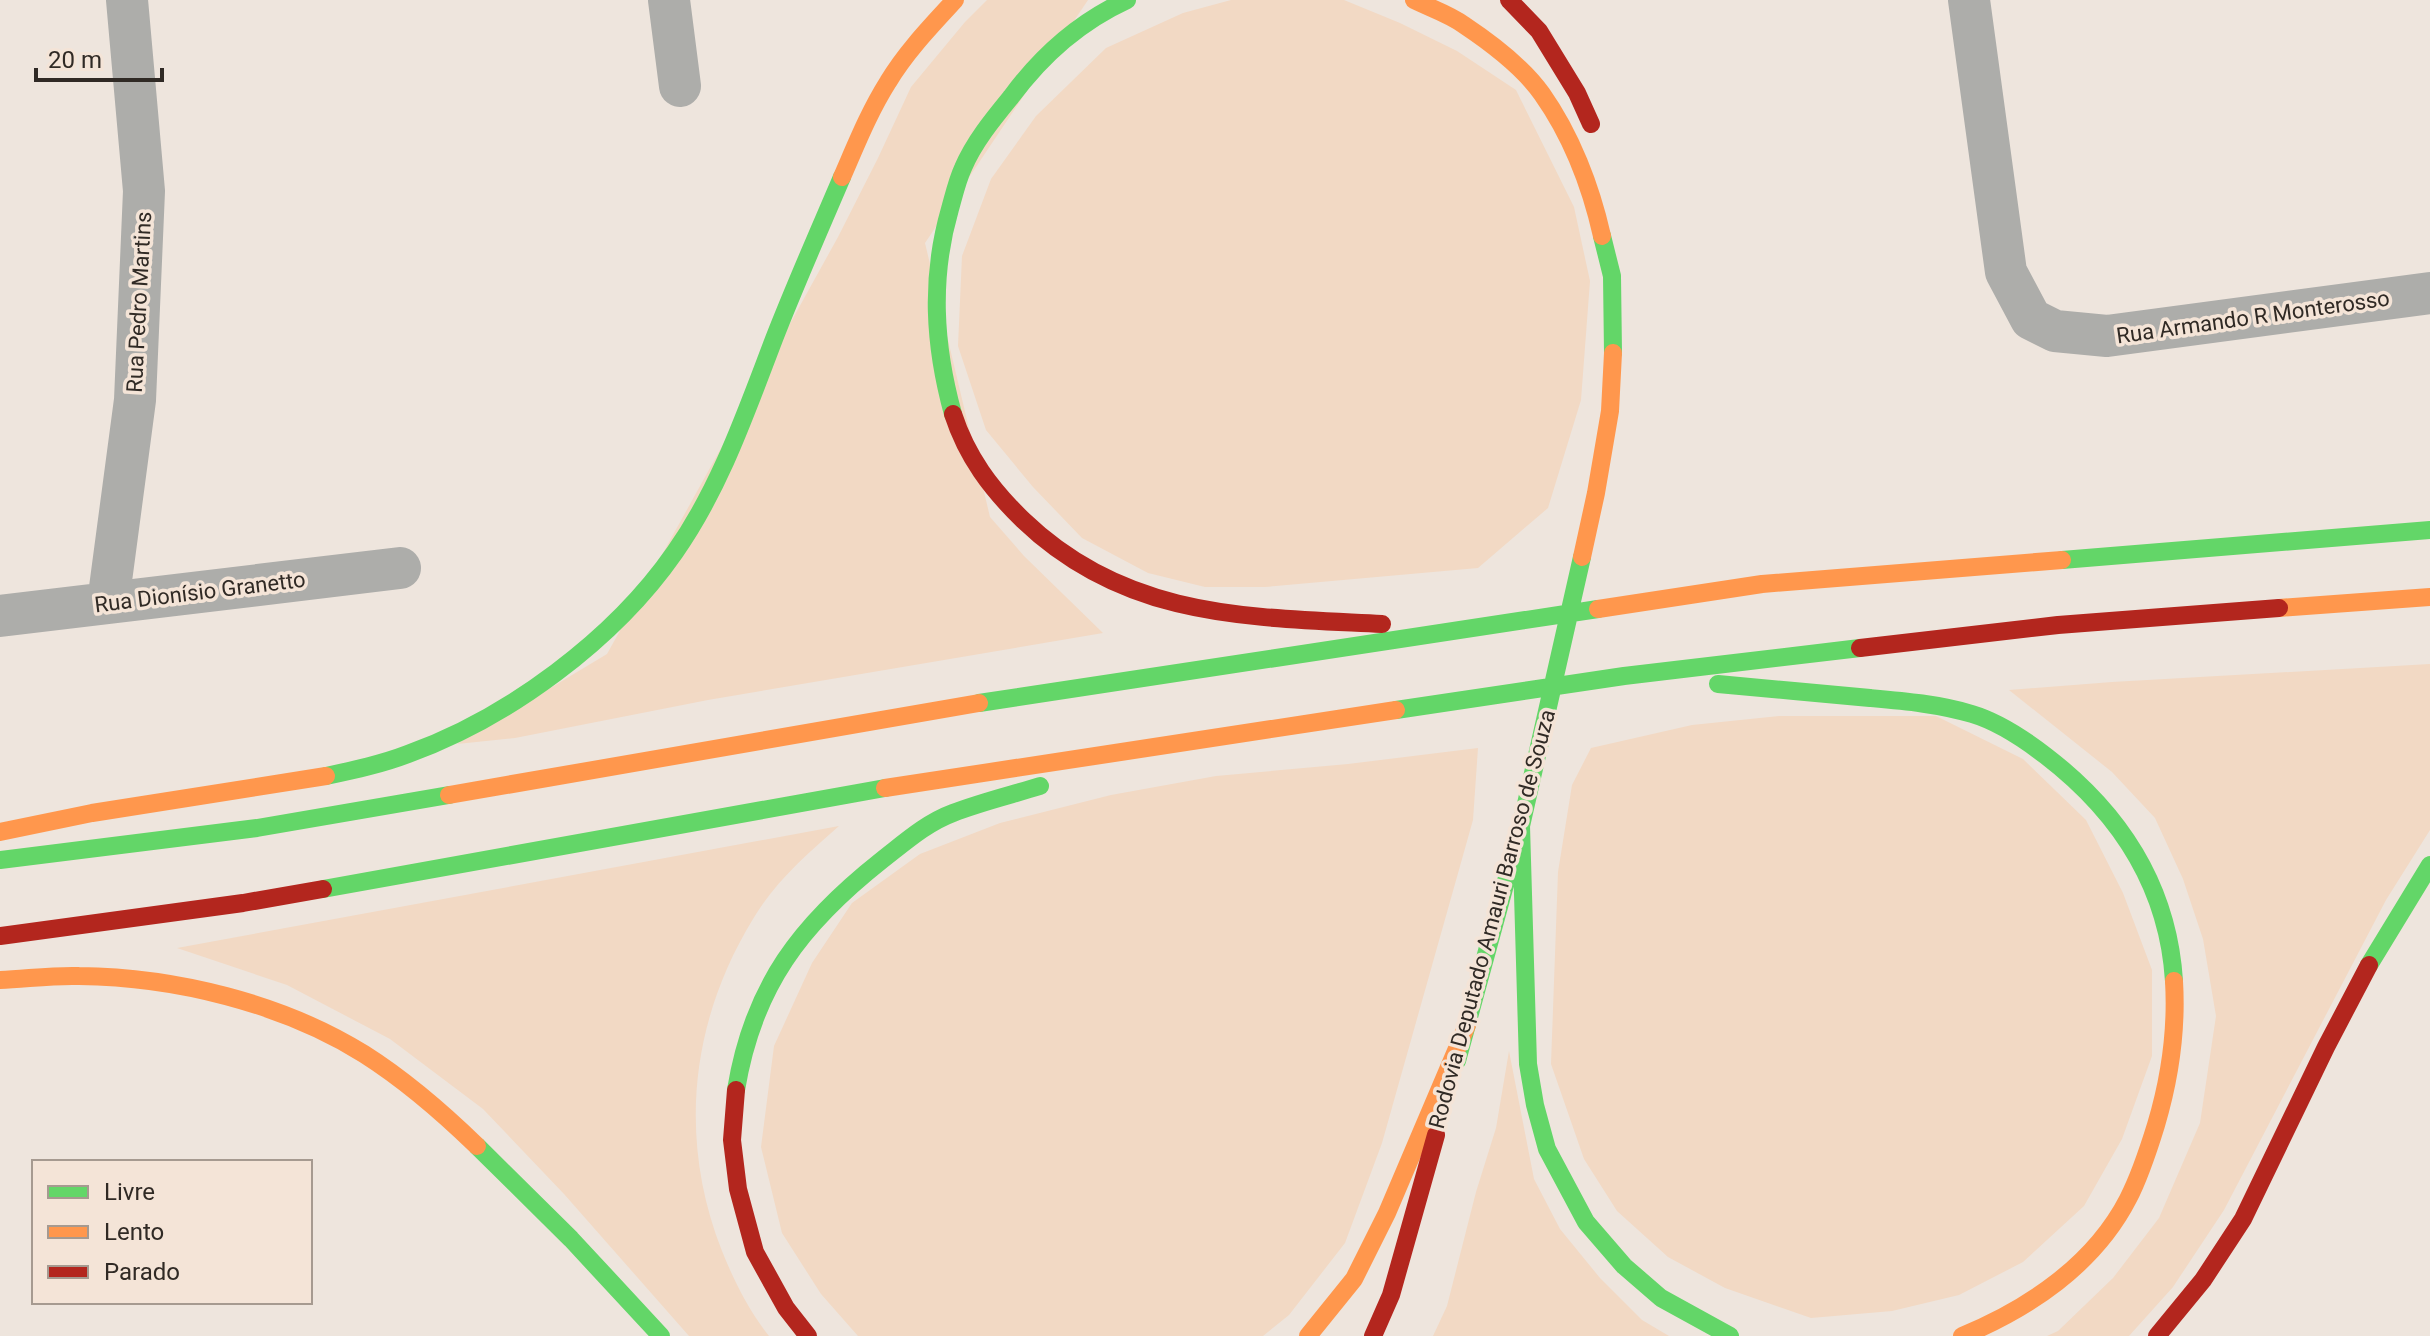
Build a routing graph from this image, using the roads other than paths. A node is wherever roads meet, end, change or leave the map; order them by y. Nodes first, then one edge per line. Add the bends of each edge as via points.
1 (127, 0) edge
2 (669, 0) edge
3 (955, 0) edge
4 (1127, 0) edge
5 (1414, 0) edge
6 (1509, 0) edge
7 (1969, 0) edge
8 (680, 86) dead end
9 (1601, 146) dead end
10 (1622, 242) dead end
11 (2430, 293) edge
12 (1613, 353) junction
13 (2430, 530) edge
14 (400, 568) dead end
15 (2430, 597) edge
16 (108, 603) junction
17 (0, 616) edge
18 (1468, 629) junction
19 (1624, 676) junction
20 (1380, 712) junction
21 (1521, 826) junction
22 (0, 832) edge
23 (0, 860) edge
24 (2430, 865) edge
25 (0, 936) edge
26 (0, 980) edge
27 (1467, 1025) junction
28 (661, 1336) edge
29 (808, 1336) edge
30 (1308, 1336) edge
31 (1373, 1336) edge
32 (1730, 1336) edge
33 (1962, 1336) edge
34 (2157, 1336) edge

1 - 16 street, Rua Pedro Martins via 144,191 135,400
2 - 8 street
3 - 22 main road via 881,92 790,295 711,491 674,554 631,607 583,649 491,713 436,743 372,766
4 - 18 main road via 1070,35 1030,71 963,166 936,276 935,333 946,388 972,461 1044,539 1094,573 1158,601 1235,614
5 - 12 main road via 1462,23 1511,61 1541,92 1561,125 1594,200 1612,276
6 - 9 main road via 1539,31 1577,93
7 - 11 street, Rua Armando R Monterosso via 2006,272 2031,319 2055,331 2107,336
10 - 12 main road
12 - 21 main road, Rodovia Deputado Amauri Barroso de Souza via 1610,411 1596,493
13 - 18 main road via 1762,584
14 - 16 street, Rua Dionísio Granetto
15 - 19 main road via 2058,625
16 - 17 street, Rua Dionísio Granetto
18 - 23 main road via 904,715 257,828
19 - 20 main road
19 - 33 main road via 1868,697 1965,712 1993,722 2082,785 2116,822 2142,864 2161,911 2177,1005 2162,1109 2141,1169 2119,1214 2080,1262 2032,1302
20 - 25 main road via 808,800 243,903
20 - 29 main road via 1148,760 951,813 919,831 815,919 768,986 749,1032 736,1087 732,1140 755,1252
21 - 27 main road, Rodovia Deputado Amauri Barroso de Souza
21 - 32 main road via 1528,1064 1547,1149 1586,1222 1624,1266 1661,1298
24 - 34 main road via 2399,909 2357,987 2243,1218 2208,1273
26 - 28 main road via 88,976 151,982 270,1011 338,1040 399,1078 456,1124
27 - 30 main road via 1354,1279
27 - 31 main road, Rodovia Deputado Amauri Barroso de Souza via 1391,1295

